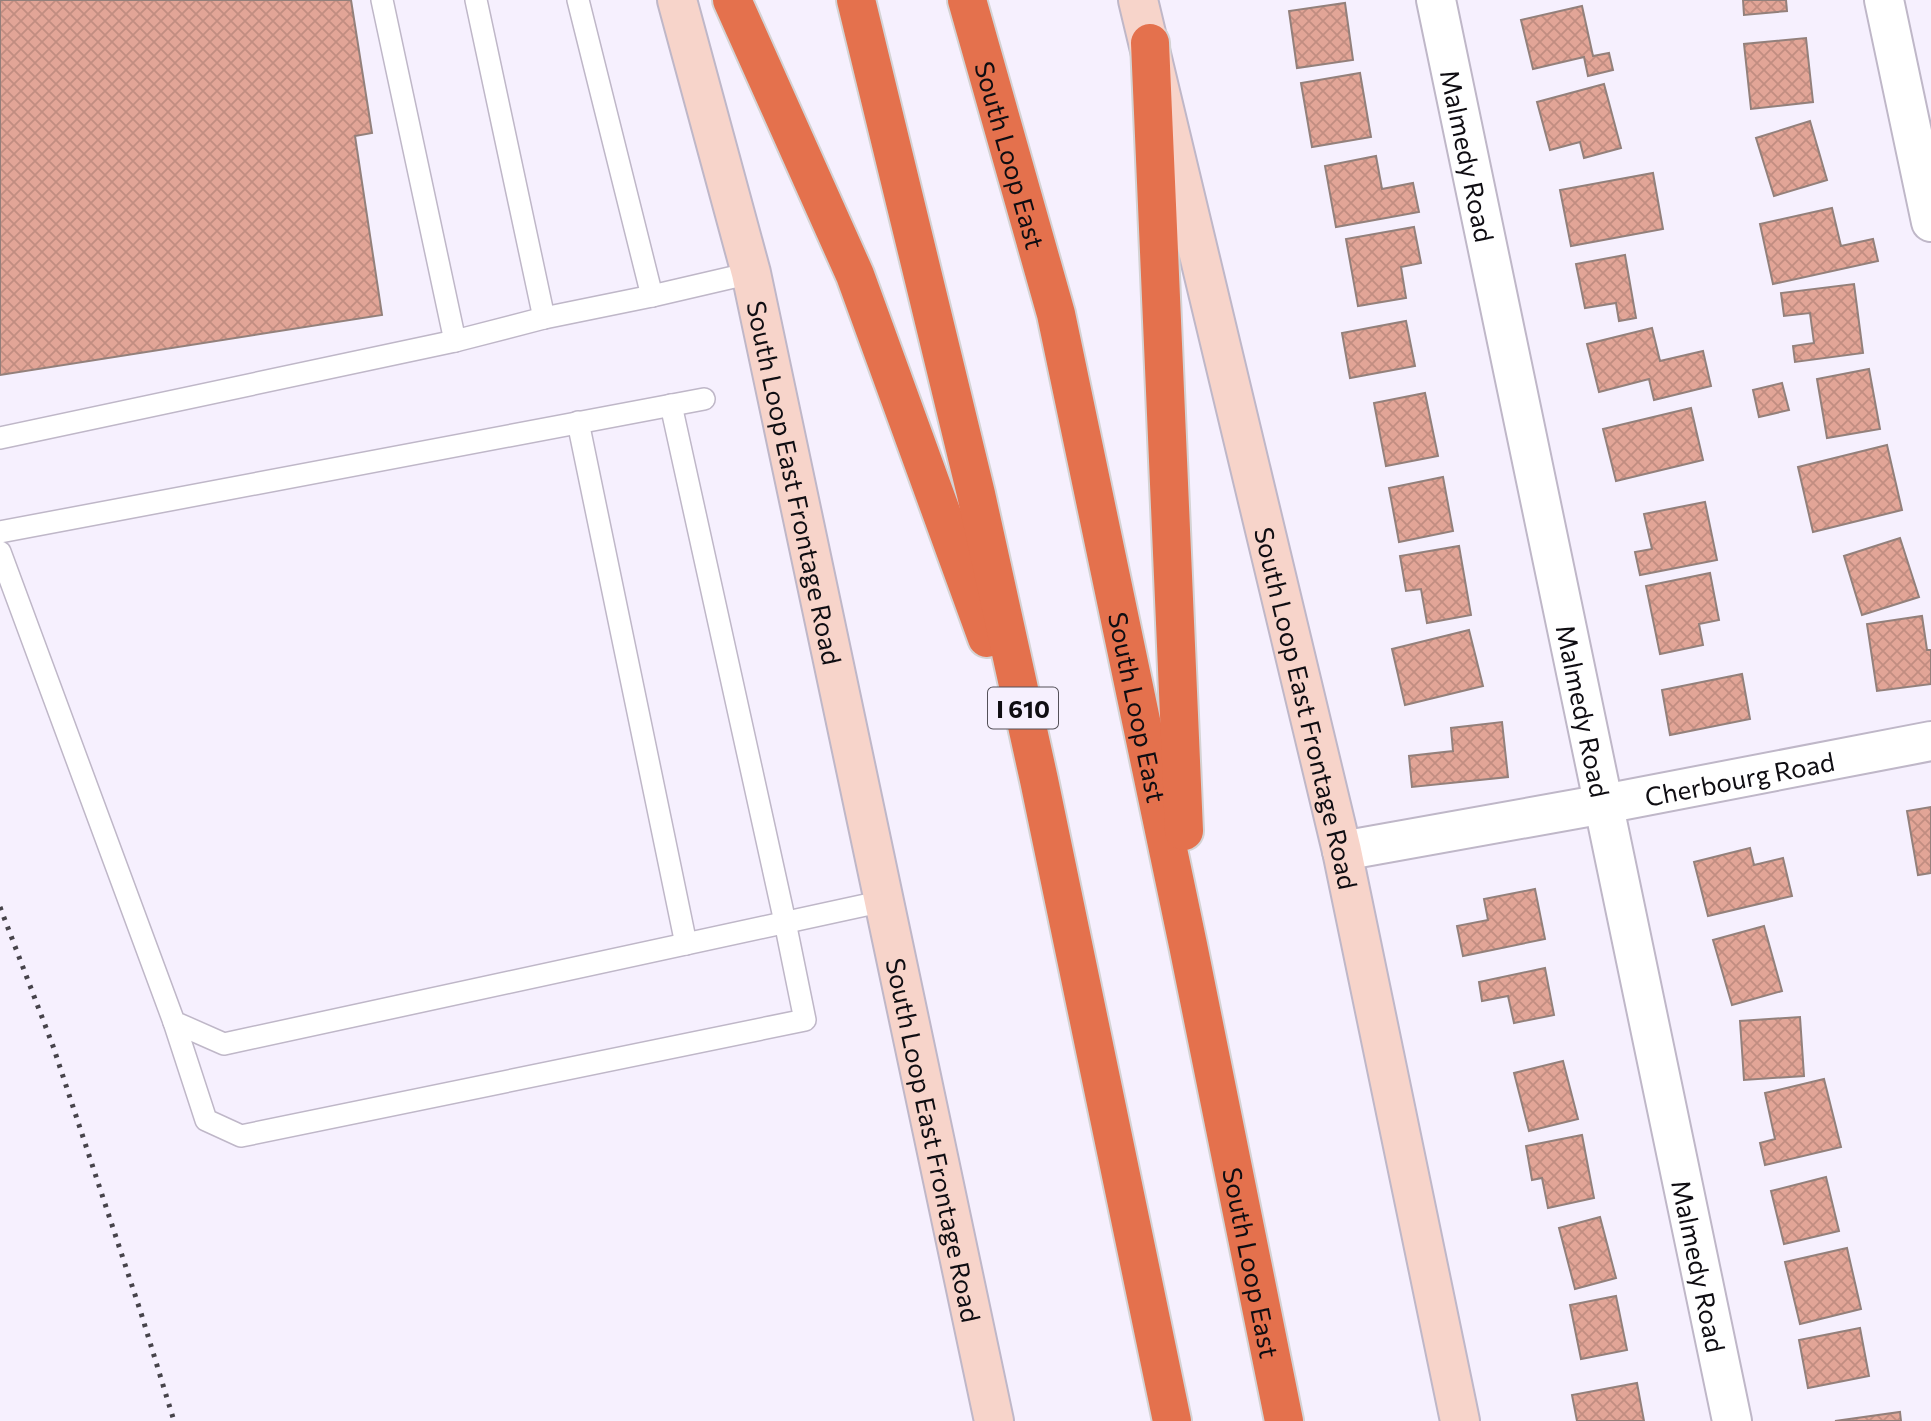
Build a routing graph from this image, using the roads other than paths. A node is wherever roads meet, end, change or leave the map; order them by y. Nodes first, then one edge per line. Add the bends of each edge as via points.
1 (382, 0) edge
2 (476, 0) edge
3 (578, 0) edge
4 (677, 0) edge
5 (732, 0) edge
6 (856, 0) edge
7 (967, 0) edge
8 (1138, 0) edge
9 (1436, 0) edge
10 (1884, 0) edge
11 (1150, 43) junction
12 (1931, 222) edge
13 (751, 273) junction
14 (652, 296) junction
15 (544, 318) junction
16 (455, 341) junction
17 (704, 399) dead end
18 (671, 405) junction
19 (579, 422) junction
20 (0, 438) edge
21 (0, 532) edge
22 (0, 552) edge
23 (1931, 741) edge
24 (1039, 780) junction
25 (1604, 804) junction
26 (1342, 851) junction
27 (884, 901) junction
28 (785, 922) junction
29 (686, 944) junction
30 (1188, 945) junction
31 (174, 1022) junction
32 (994, 1421) edge
33 (1172, 1421) edge
34 (1284, 1421) edge
35 (1461, 1421) edge
36 (1732, 1421) edge

1 - 16 lane
2 - 15 lane
3 - 14 lane
4 - 13 main road, South Loop East Frontage Road
5 - 24 highway via 855,275
6 - 24 highway, I 610 via 976,494
7 - 30 highway, South Loop East via 1056,314
8 - 11 main road, South Loop East Frontage Road
9 - 25 street, Malmedy Road
10 - 12 street
11 - 26 main road, South Loop East Frontage Road
11 - 30 highway
13 - 14 lane
13 - 27 main road, South Loop East Frontage Road
14 - 15 lane
15 - 16 lane
16 - 20 lane
17 - 18 lane
18 - 19 lane
18 - 28 lane
19 - 21 lane
19 - 29 lane
22 - 31 lane
23 - 25 street, Cherbourg Road
24 - 33 highway, I 610
25 - 26 street, Cherbourg Road
25 - 36 street, Malmedy Road
26 - 35 main road, South Loop East Frontage Road
27 - 28 lane
27 - 32 main road, South Loop East Frontage Road
28 - 29 lane
28 - 31 lane via 805,1020 241,1136 206,1120
29 - 31 lane via 224,1044
30 - 34 highway, South Loop East

